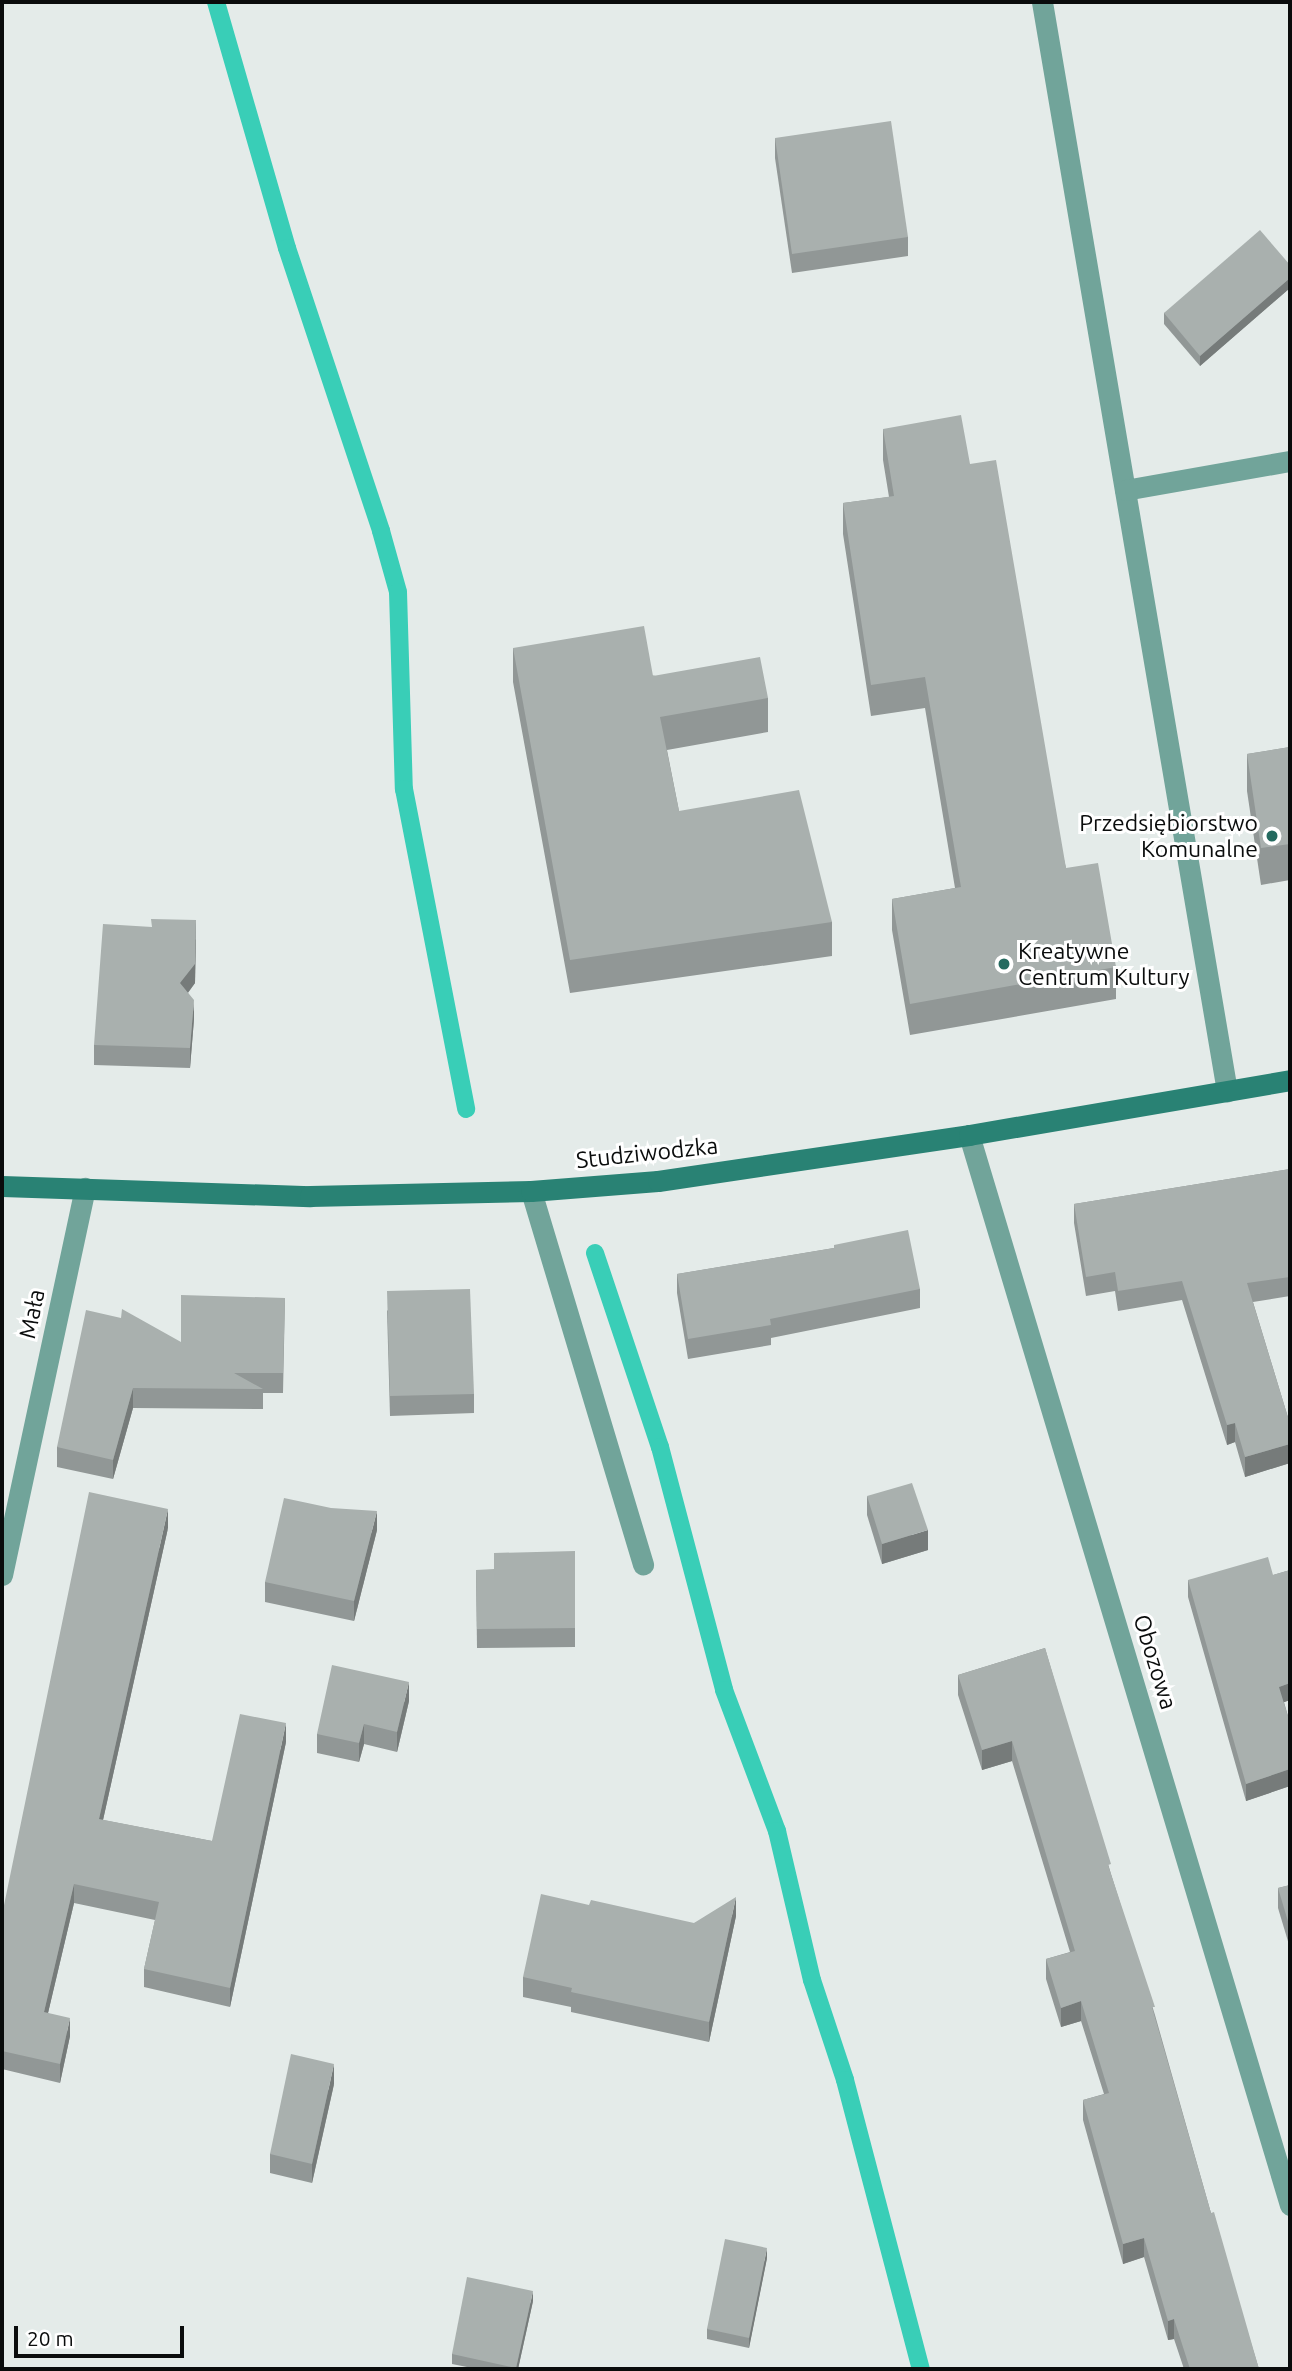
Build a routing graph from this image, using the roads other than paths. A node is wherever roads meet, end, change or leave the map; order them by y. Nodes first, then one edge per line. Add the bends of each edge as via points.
1 (1042, 2) edge
2 (1290, 461) edge
3 (1125, 490) junction
4 (1290, 1080) edge
5 (1227, 1091) junction
6 (969, 1135) junction
7 (2, 1186) edge
8 (85, 1188) junction
9 (531, 1191) junction
10 (643, 1565) dead end
11 (2, 1575) edge
12 (1290, 2204) edge

1 - 3 street
2 - 3 street
3 - 5 street
4 - 5 street, Studziwodzka
5 - 6 street, Studziwodzka
6 - 9 street, Studziwodzka via 658,1181
6 - 12 street, Obozowa
7 - 8 street, Studziwodzka
8 - 9 street, Studziwodzka via 310,1196
8 - 11 street, Mała
9 - 10 street

